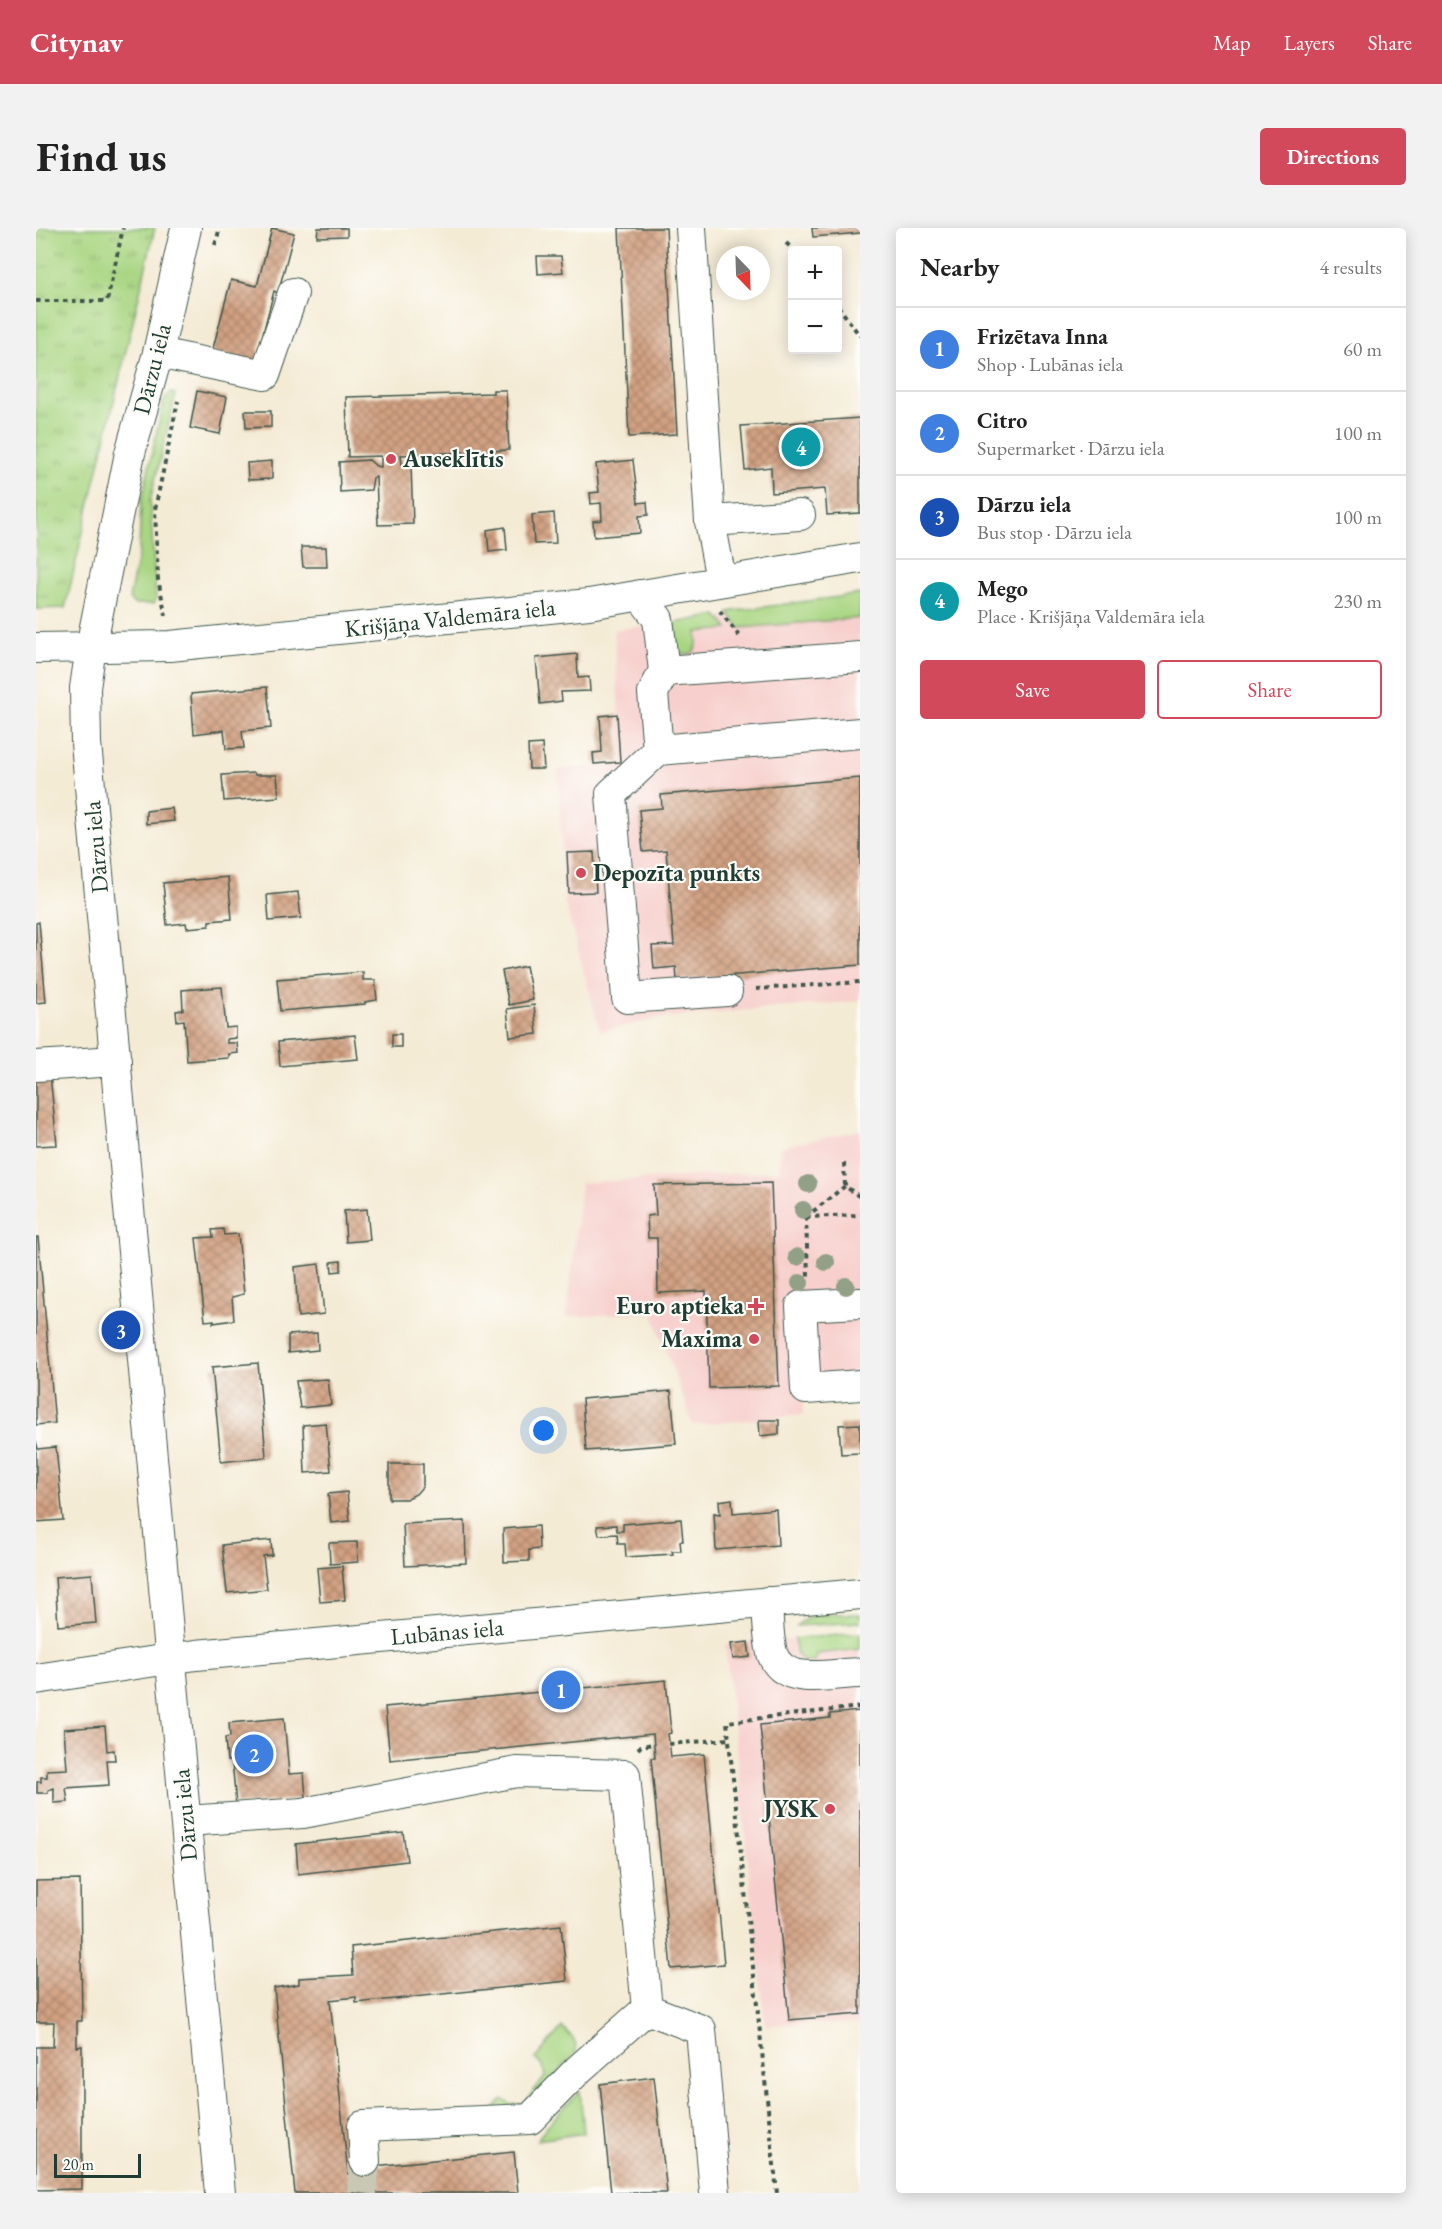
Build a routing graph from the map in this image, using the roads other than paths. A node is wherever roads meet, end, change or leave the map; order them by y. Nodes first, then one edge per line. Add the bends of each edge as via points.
1 (186, 228) edge
2 (691, 228) edge
3 (294, 292) dead end
4 (171, 356) junction
5 (800, 515) dead end
6 (710, 521) junction
7 (860, 558) edge
8 (721, 580) junction
9 (640, 595) junction
10 (91, 647) junction
11 (36, 648) edge
12 (860, 657) edge
13 (664, 671) junction
14 (860, 734) edge
15 (658, 750) junction
16 (727, 991) road end
17 (116, 1061) junction
18 (36, 1066) edge
19 (860, 1303) edge
20 (860, 1385) edge
21 (860, 1593) edge
22 (767, 1602) junction
23 (171, 1659) junction
24 (860, 1673) edge
25 (36, 1679) edge
26 (186, 1821) junction
27 (647, 2009) junction
28 (365, 2161) tunnel mouth
29 (220, 2193) edge
30 (715, 2193) edge

1 - 4 street, Dārzu iela
2 - 6 street
3 - 4 street via 265,375
4 - 10 street, Dārzu iela via 130,453
5 - 6 street
6 - 8 street
7 - 8 street, Krišjāņa Valdemāra iela
8 - 9 street, Krišjāņa Valdemāra iela
9 - 10 street, Krišjāņa Valdemāra iela via 588,604 170,646
9 - 13 street via 658,619
10 - 11 street, Krišjāņa Valdemāra iela
10 - 17 street, Dārzu iela via 85,688 86,743
12 - 13 street
13 - 15 street via 653,693
14 - 15 street
15 - 16 street via 611,794 627,998
17 - 18 street
17 - 23 street, Dārzu iela
19 - 20 street via 801,1306 806,1389
21 - 22 street, Lubānas iela
22 - 23 street, Lubānas iela
22 - 24 street via 772,1652 780,1667 802,1676
23 - 25 street, Lubānas iela
23 - 26 street, Dārzu iela
26 - 27 street via 303,1813 517,1773 625,1775
26 - 29 street, Dārzu iela
27 - 28 street via 579,2068 530,2119 363,2126
27 - 30 street via 701,2030

